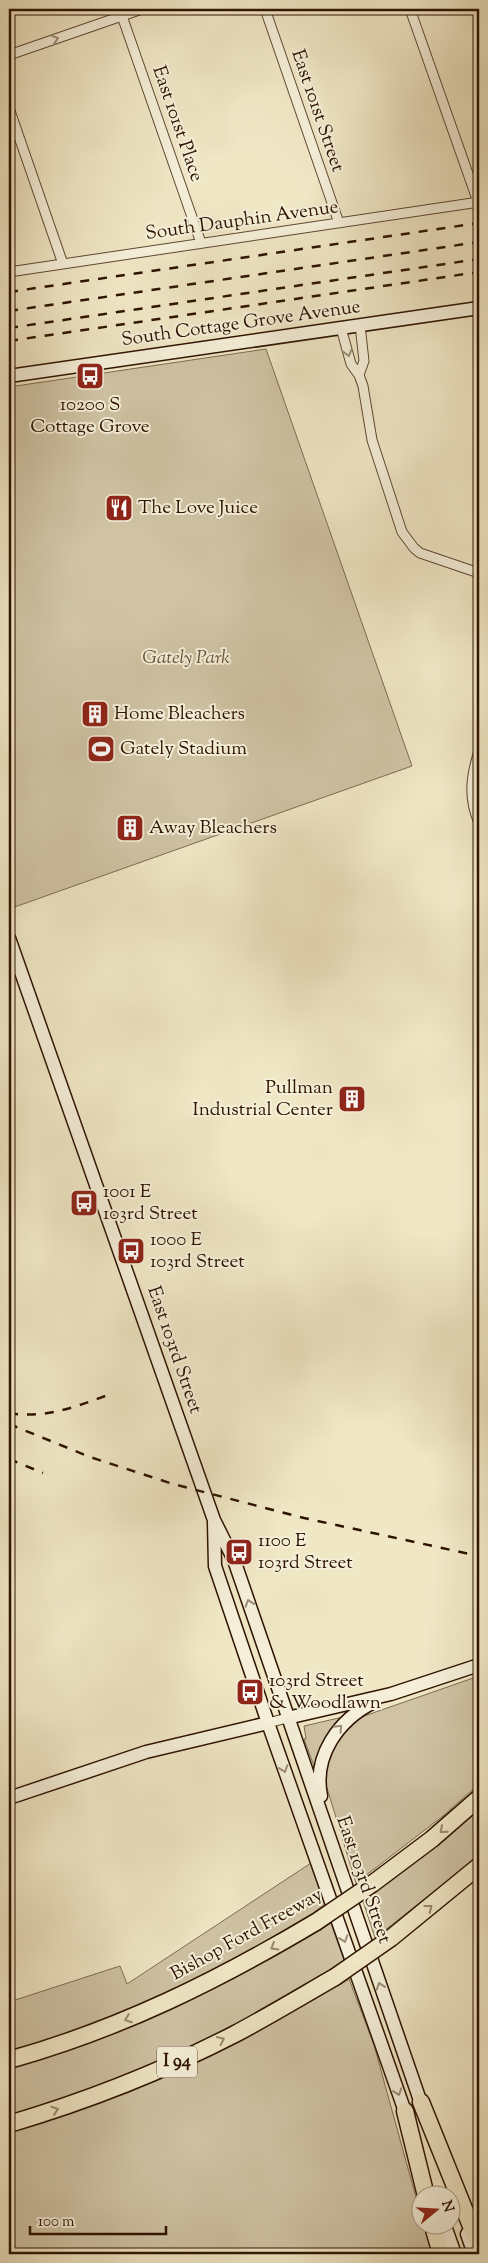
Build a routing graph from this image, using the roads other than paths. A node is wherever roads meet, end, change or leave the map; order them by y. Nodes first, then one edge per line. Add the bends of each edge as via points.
1 (142, 9) edge
2 (265, 9) edge
3 (410, 9) edge
4 (122, 16) junction
5 (9, 55) edge
6 (9, 108) edge
7 (479, 202) edge
8 (339, 223) junction
9 (201, 244) junction
10 (63, 264) junction
11 (9, 272) edge
12 (479, 308) edge
13 (360, 325) junction
14 (341, 328) junction
15 (359, 375) junction
16 (9, 376) edge
17 (479, 573) edge
18 (479, 750) edge
19 (479, 823) edge
20 (9, 938) edge
21 (214, 1520) junction
22 (479, 1665) edge
23 (386, 1696) junction
24 (287, 1718) junction
25 (268, 1723) junction
26 (9, 1798) edge
27 (479, 1798) edge
28 (330, 1840) junction
29 (479, 1866) edge
30 (9, 2060) edge
31 (421, 2102) junction
32 (404, 2111) junction
33 (9, 2124) edge
34 (423, 2186) edge
35 (430, 2186) edge
36 (436, 2236) edge
37 (449, 2236) edge
38 (479, 2246) edge
39 (441, 2254) edge
40 (455, 2254) edge
41 (474, 2254) edge

1 - 4 street
2 - 8 street, East 101st Street
3 - 7 street
5 -> 4 street
4 - 9 street, East 101st Place
6 - 10 street
7 - 8 street, South Dauphin Avenue
8 - 9 street, South Dauphin Avenue
9 - 10 street, South Dauphin Avenue
10 - 11 street, South Dauphin Avenue
12 - 13 main road, South Cottage Grove Avenue
13 - 14 main road, South Cottage Grove Avenue
13 - 15 street via 364,361
14 -> 15 street via 351,364
14 - 16 main road, South Cottage Grove Avenue
15 - 17 street via 376,456 407,540 420,553
18 - 19 street via 473,770 472,796
20 - 21 main road, East 103rd Street
24 -> 21 main road, East 103rd Street via 234,1560
21 - 25 main road, East 103rd Street via 215,1566
22 - 23 main road
23 - 24 main road
28 -> 23 main road via 318,1783 327,1746 336,1730 349,1718
24 - 25 street
24 - 28 main road, East 103rd Street
25 - 26 main road via 146,1752
25 -> 32 main road, East 103rd Street
27 -> 30 highway, Bishop Ford Freeway, bridge via 432,1839 372,1884 316,1922 236,1969 148,2011
31 -> 28 main road, East 103rd Street
33 -> 29 highway, I 94, bridge via 119,2087 236,2034 335,1977 391,1938
31 - 38 highway
31 - 41 main road, East 103rd Street
32 - 34 highway
32 - 35 main road, East 103rd Street
36 - 39 highway
37 - 40 main road

